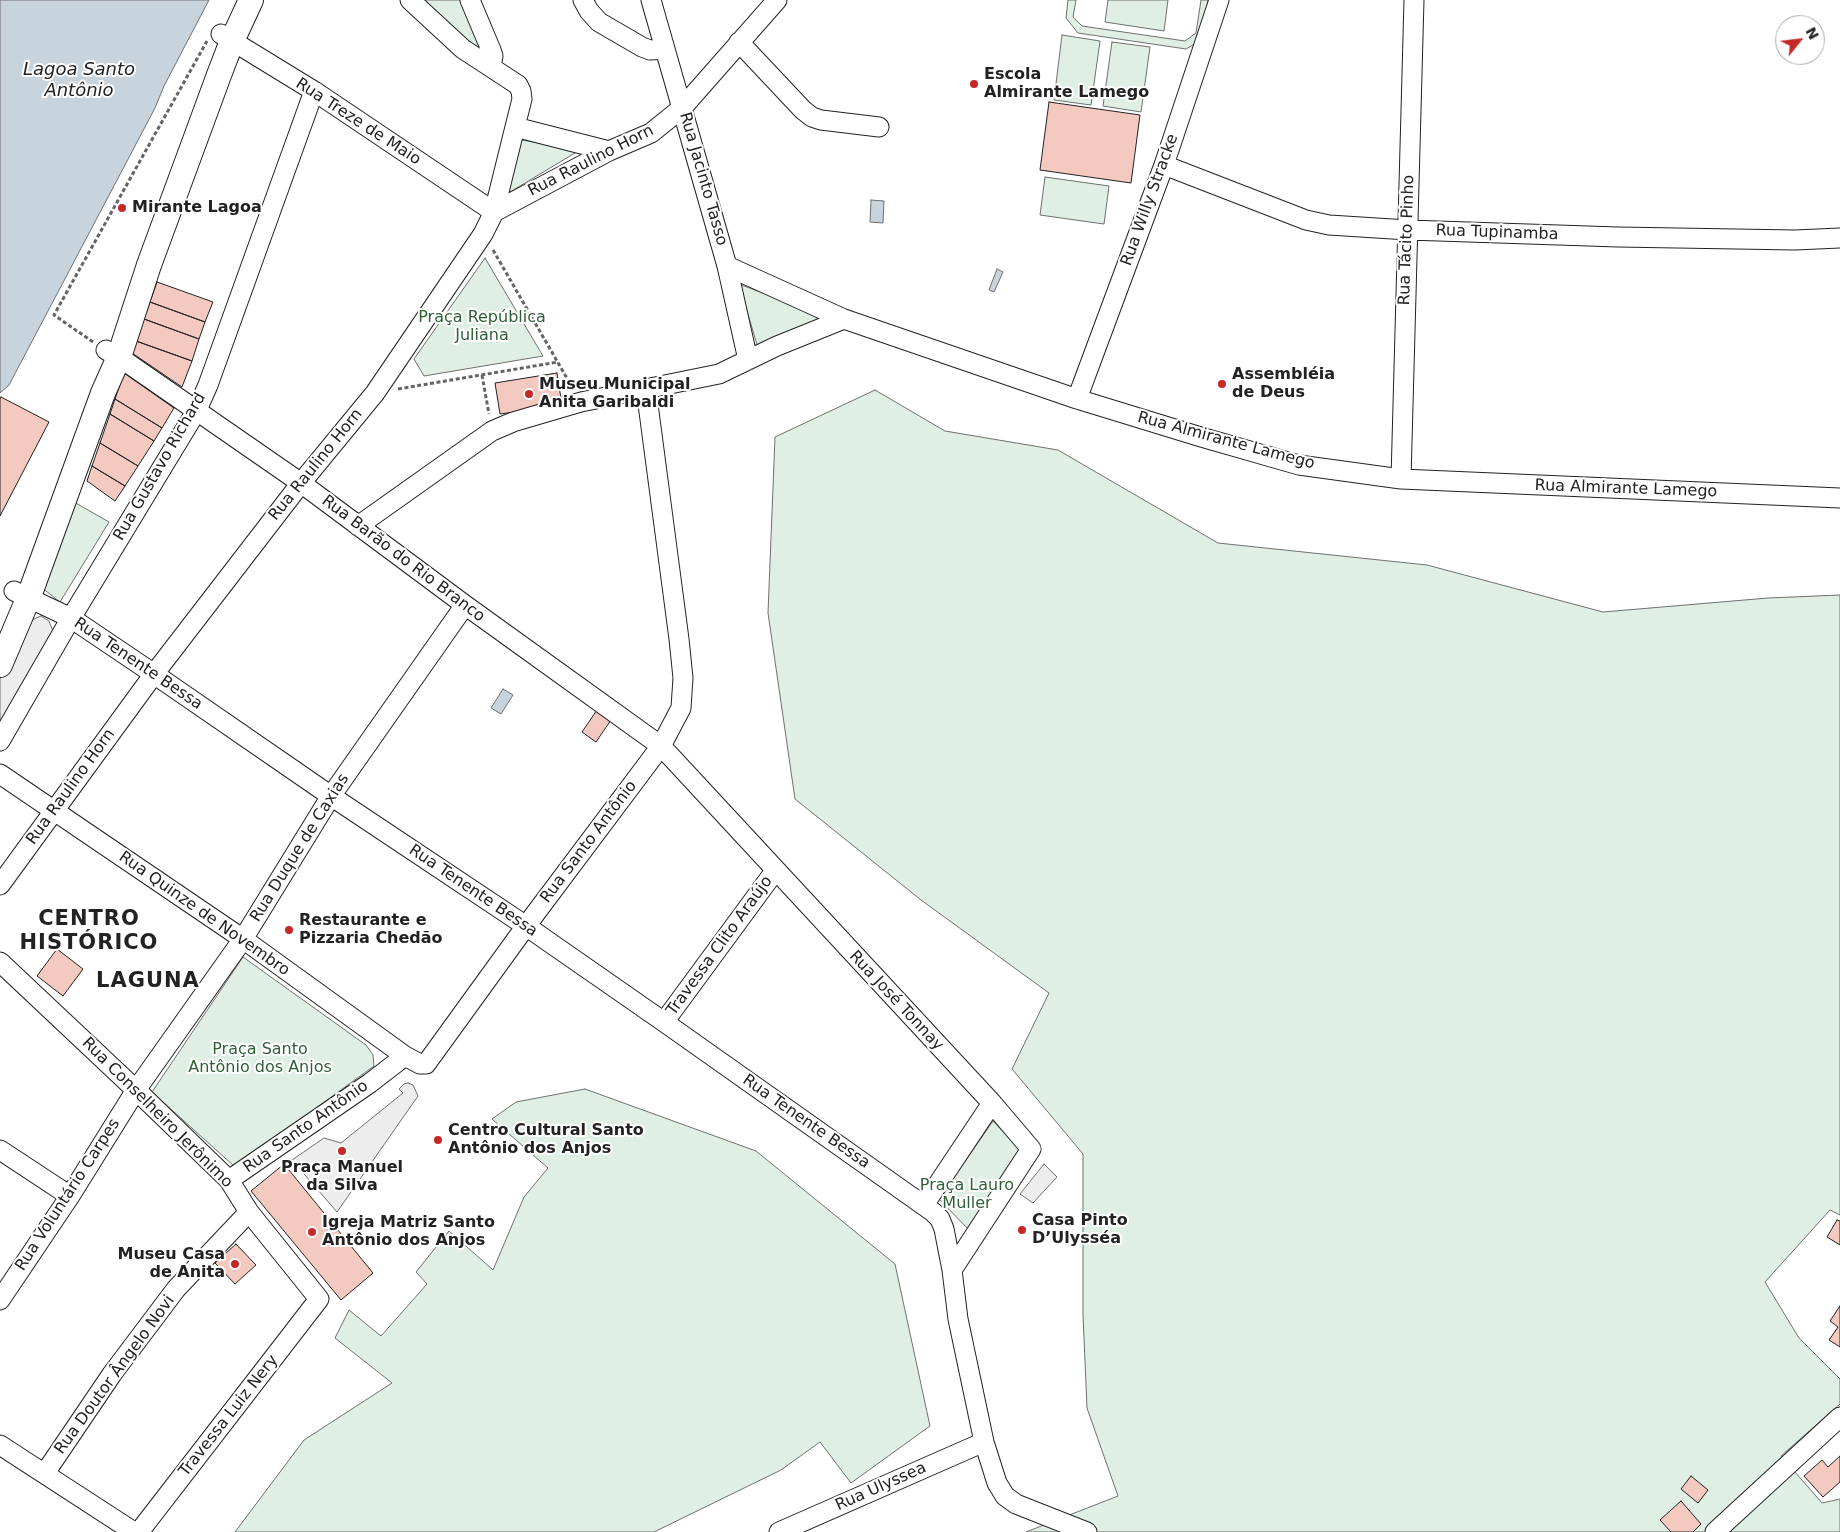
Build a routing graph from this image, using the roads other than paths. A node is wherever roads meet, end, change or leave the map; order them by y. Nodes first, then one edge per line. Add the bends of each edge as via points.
1 (234, 0) edge
2 (251, 0) edge
3 (410, 0) edge
4 (470, 0) edge
5 (583, 0) edge
6 (651, 0) edge
7 (776, 0) edge
8 (1220, 0) edge
9 (1414, 0) edge
10 (227, 38) junction
11 (739, 42) junction
12 (665, 49) junction
13 (490, 68) junction
14 (314, 91) junction
15 (682, 108) junction
16 (880, 127) dead end
17 (516, 128) junction
18 (609, 151) junction
19 (1164, 165) junction
20 (494, 212) junction
21 (1408, 230) junction
22 (1840, 238) edge
23 (727, 266) junction
24 (844, 320) junction
25 (112, 354) junction
26 (748, 360) junction
27 (646, 389) junction
28 (1077, 399) junction
29 (197, 410) junction
30 (1401, 479) junction
31 (301, 483) junction
32 (1840, 498) edge
33 (358, 526) junction
34 (21, 595) junction
35 (465, 605) junction
36 (71, 618) junction
37 (0, 628) edge
38 (0, 665) edge
39 (154, 674) junction
40 (0, 741) edge
41 (661, 746) junction
42 (0, 774) edge
43 (331, 796) junction
44 (53, 811) junction
45 (775, 871) junction
46 (0, 885) edge
47 (526, 926) junction
48 (243, 939) junction
49 (0, 962) edge
50 (664, 1022) junction
51 (405, 1056) junction
52 (136, 1090) junction
53 (992, 1104) junction
54 (0, 1150) edge
55 (228, 1180) junction
56 (70, 1196) junction
57 (924, 1205) junction
58 (249, 1212) junction
59 (952, 1270) junction
60 (319, 1299) joint
61 (0, 1300) edge
62 (1840, 1417) edge
63 (984, 1442) junction
64 (0, 1445) edge
65 (44, 1474) junction
66 (134, 1532) edge
67 (139, 1532) edge
68 (779, 1532) edge
69 (1088, 1532) edge
70 (1715, 1532) edge

1 - 10 main road
2 - 10 main road
3 - 13 street
4 - 13 street via 493,56
5 - 12 street via 599,22 642,47
6 - 12 street, Rua Jacinto Tasso
7 - 11 street, Rua Raulino Horn
8 - 19 street, Rua Willy Stracke
9 - 21 street, Rua Tácito Pinho
10 - 14 street, Rua Treze de Maio
10 - 25 main road
11 - 15 street, Rua Raulino Horn
11 - 16 street via 812,117
12 - 15 street, Rua Jacinto Tasso
13 - 17 street via 521,91
14 - 20 street, Rua Treze de Maio
14 - 29 street, Rua Gustavo Richard
15 - 18 street, Rua Raulino Horn via 651,133
15 - 23 street, Rua Jacinto Tasso
17 - 18 street
17 - 20 street
18 - 20 street, Rua Raulino Horn
19 - 21 street, Rua Tupinamba via 1306,220 1329,225
19 - 28 street, Rua Willy Stracke
20 - 31 street, Rua Raulino Horn via 484,234 374,393
21 - 22 street, Rua Tupinamba via 1795,240
21 - 30 street, Rua Tácito Pinho
23 - 24 street, Rua Almirante Lamego
23 - 26 street, Rua Jacinto Tasso
24 - 26 street
24 - 28 street, Rua Almirante Lamego
25 - 29 street, Rua Barão do Rio Branco
25 - 34 main road via 103,394 59,494
26 - 27 street via 718,374
27 - 33 street via 581,402 492,431
27 - 41 street, Rua Santo Antônio via 683,678 681,708
28 - 30 street, Rua Almirante Lamego via 1299,465
29 - 31 street, Rua Barão do Rio Branco
29 - 36 street, Rua Gustavo Richard
30 - 32 street, Rua Almirante Lamego
31 - 33 street, Rua Barão do Rio Branco
31 - 39 street, Rua Raulino Horn
33 - 35 street, Rua Barão do Rio Branco
34 - 36 street, Rua Tenente Bessa
34 - 37 main road
34 - 38 main road
35 - 41 street, Rua Barão do Rio Branco
35 - 43 street, Rua Duque de Caxias
36 - 39 street, Rua Tenente Bessa
36 - 40 street, Rua Gustavo Richard
39 - 43 street, Rua Tenente Bessa
39 - 44 street, Rua Raulino Horn
41 - 45 street, Rua José Tonnay
41 - 47 street, Rua Santo Antônio
42 - 44 street, Rua Quinze de Novembro
43 - 47 street, Rua Tenente Bessa
43 - 48 street, Rua Duque de Caxias
44 - 46 street, Rua Raulino Horn
44 - 48 street, Rua Quinze de Novembro
45 - 50 street, Travessa Clito Araújo
45 - 53 street, Rua José Tonnay
47 - 50 street, Rua Tenente Bessa
47 - 51 street, Rua Santo Antônio via 431,1059 420,1064
48 - 51 street, Rua Quinze de Novembro
48 - 52 street, Rua Duque de Caxias
49 - 52 street, Rua Conselheiro Jerônimo
50 - 57 street, Rua Tenente Bessa
51 - 55 street, Rua Santo Antônio
52 - 55 street, Rua Conselheiro Jerônimo
52 - 56 street, Rua Voluntário Carpes
53 - 57 street
53 - 59 street, Rua José Tonnay via 1032,1150
54 - 56 street
55 - 58 street, Rua Conselheiro Jerônimo
56 - 61 street, Rua Voluntário Carpes
57 - 59 street, Rua Tenente Bessa via 940,1219
58 - 60 street, Rua Conselheiro Jerônimo
58 - 65 street, Rua Doutor Ângelo Novi via 176,1289 112,1374
59 - 63 street, Rua Tenente Bessa via 958,1319
60 - 67 street, Travessa Luiz Nery
62 - 70 street
63 - 68 street, Rua Ulyssea
63 - 69 street, Rua Tenente Bessa via 997,1483 1005,1496 1016,1504
64 - 65 street
65 - 66 street

